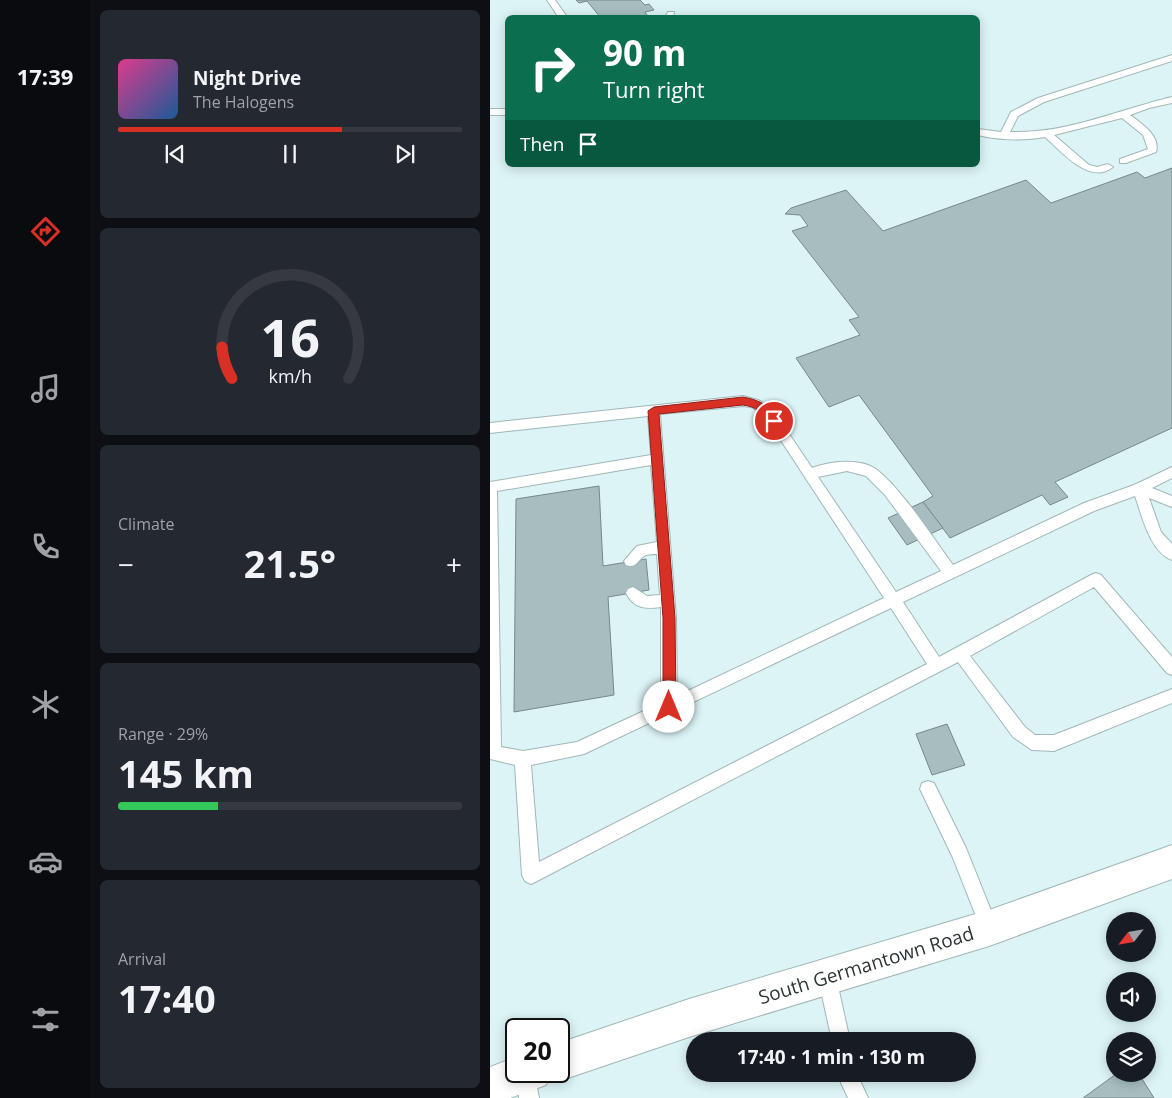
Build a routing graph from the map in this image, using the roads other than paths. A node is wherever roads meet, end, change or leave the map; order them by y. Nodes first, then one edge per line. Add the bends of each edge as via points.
1 (551, 0) edge
2 (562, 15) edge
3 (1172, 58) edge
4 (1172, 100) edge
5 (490, 112) edge
6 (505, 112) edge
7 (1123, 115) junction
8 (980, 132) edge
9 (1046, 133) junction
10 (1004, 135) junction
11 (1123, 161) dead end
12 (1108, 167) dead end
13 (654, 411) junction
14 (490, 428) edge
15 (656, 459) junction
16 (1172, 472) edge
17 (810, 475) junction
18 (490, 487) edge
19 (1139, 489) junction
20 (1172, 502) edge
21 (663, 547) junction
22 (1172, 554) edge
23 (490, 558) edge
24 (631, 561) dead end
25 (951, 573) junction
26 (633, 593) dead end
27 (667, 600) junction
28 (893, 601) junction
29 (960, 654) junction
30 (937, 666) junction
31 (1172, 668) edge
32 (1172, 696) edge
33 (669, 707) junction
34 (523, 758) junction
35 (928, 789) dead end
36 (1172, 862) edge
37 (989, 928) junction
38 (827, 977) junction
39 (839, 1032) edge
40 (570, 1063) edge
41 (851, 1082) edge
42 (505, 1083) edge
43 (490, 1086) edge
44 (858, 1098) edge

1 - 2 lane
3 - 10 lane via 1041,100 1014,114
4 - 7 lane
5 - 6 lane
7 - 9 lane
7 - 11 lane via 1147,131 1153,150
8 - 10 lane
9 - 10 lane
9 - 12 lane via 1086,167 1097,170
13 - 14 lane
13 - 15 lane
13 - 17 lane via 743,401 754,403 767,410
15 - 18 lane
15 - 21 lane
16 - 19 lane
17 - 25 lane via 847,466 870,472 890,491
17 - 28 lane
18 - 23 lane
19 - 20 lane
19 - 22 lane via 1155,535
19 - 25 lane via 1089,507
21 - 24 lane via 642,550
21 - 27 lane
23 - 34 lane via 493,753
25 - 28 lane
26 - 27 lane via 645,603
27 - 33 lane
28 - 30 lane
28 - 33 lane
29 - 30 lane
29 - 31 lane via 1096,579
29 - 32 lane via 1019,732 1032,742 1054,743
30 - 34 lane via 531,875
33 - 34 lane via 578,748
35 - 37 lane via 960,854
36 - 37 street, South Germantown Road
37 - 38 street, South Germantown Road
38 - 39 lane
38 - 40 street, South Germantown Road via 689,1018
41 - 44 lane
42 - 43 street, South Germantown Road

